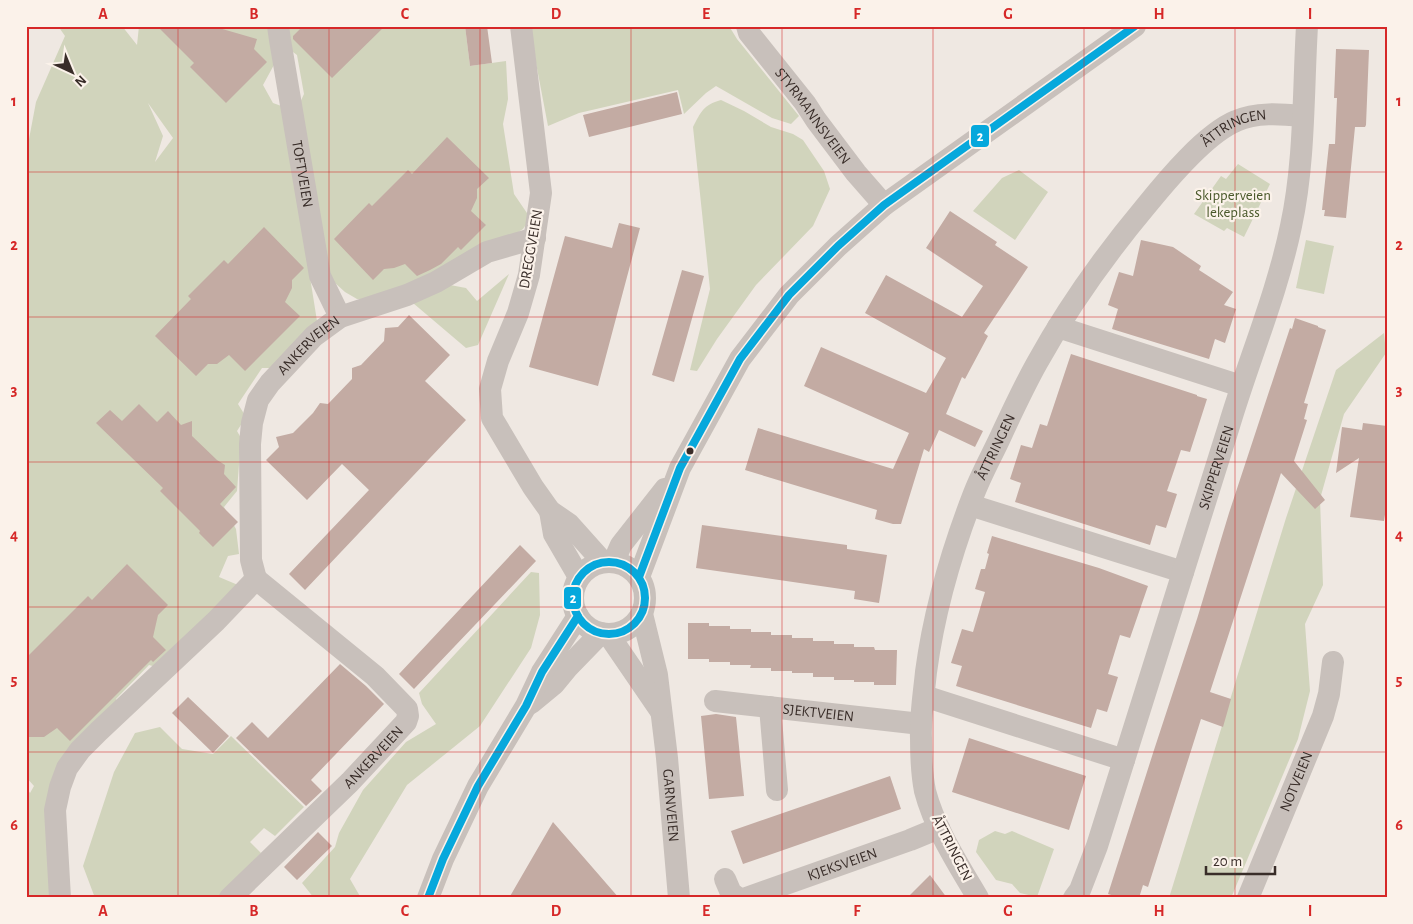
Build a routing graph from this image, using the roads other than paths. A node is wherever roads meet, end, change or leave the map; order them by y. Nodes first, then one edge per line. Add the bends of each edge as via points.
1 (278, 26) edge
2 (521, 26) edge
3 (747, 26) edge
4 (1135, 26) edge
5 (1307, 26) edge
6 (1302, 116) junction
7 (884, 205) junction
8 (535, 238) junction
9 (340, 317) junction
10 (1058, 327) junction
11 (1241, 386) junction
12 (680, 468) junction
13 (970, 505) junction
14 (550, 511) junction
15 (608, 561) junction
16 (1183, 572) junction
17 (579, 577) junction
18 (640, 577) junction
19 (256, 579) junction
20 (642, 614) junction
21 (578, 616) junction
22 (604, 634) junction
23 (1333, 662) dead end
24 (924, 696) junction
25 (715, 701) dead end
26 (526, 706) junction
27 (770, 707) junction
28 (662, 713) junction
29 (921, 724) junction
30 (1124, 760) junction
31 (777, 790) dead end
32 (938, 828) junction
33 (725, 879) dead end
34 (60, 898) edge
35 (230, 898) edge
36 (428, 898) edge
37 (679, 898) edge
38 (738, 898) edge
39 (746, 898) edge
40 (978, 898) edge
41 (1074, 898) edge
42 (1248, 898) edge

1 - 9 street, TOFTVEIEN via 320,276
2 - 8 street, DREGGVEIEN via 540,193
3 - 7 street, STYRMANNSVEIEN via 856,173
4 - 7 street
5 - 6 street, SKIPPERVEIEN
6 - 10 street, ÅTTRINGEN via 1280,114 1236,121 1195,152 1127,228
6 - 11 street, SKIPPERVEIEN via 1302,151 1291,226 1273,294
7 - 12 street via 789,295 764,326 740,359
8 - 9 street, ANKERVEIEN via 487,252 407,295
8 - 14 street, DREGGVEIEN via 530,275 490,389 492,418
9 - 19 street, ANKERVEIEN via 314,336 258,400 252,423 250,470 251,560
10 - 11 street
10 - 13 street, ÅTTRINGEN via 1020,396
11 - 16 street, SKIPPERVEIEN
12 - 15 street
12 - 18 street
13 - 16 street
13 - 24 street, ÅTTRINGEN via 945,579 931,638
14 - 15 street, DREGGVEIEN via 569,524
14 - 17 street, DREGGVEIEN via 554,534
15 - 17 street via 594,564
15 - 18 street via 624,564
16 - 30 street, SKIPPERVEIEN
17 - 21 street via 573,596
18 - 20 street via 646,601
19 - 34 street via 99,731 67,768 55,810
19 - 35 street, ANKERVEIEN via 375,676 407,709 408,716 350,782
20 - 22 street via 628,629
20 - 28 street, GARNVEIEN via 658,675
21 - 22 street via 588,627
21 - 26 street via 542,672
22 - 26 street via 554,684
22 - 28 street, GARNVEIEN
23 - 42 street, NOTVEIEN via 1323,716
24 - 29 street, ÅTTRINGEN
24 - 30 street
25 - 27 street, SJEKTVEIEN
26 - 36 street via 478,786
27 - 29 street, SJEKTVEIEN
27 - 31 street
28 - 37 street, GARNVEIEN
29 - 32 street, ÅTTRINGEN via 925,790
30 - 41 street, SKIPPERVEIEN via 1097,846
32 - 39 street, KJEKSVEIEN
32 - 40 street, ÅTTRINGEN
33 - 38 street via 731,893

